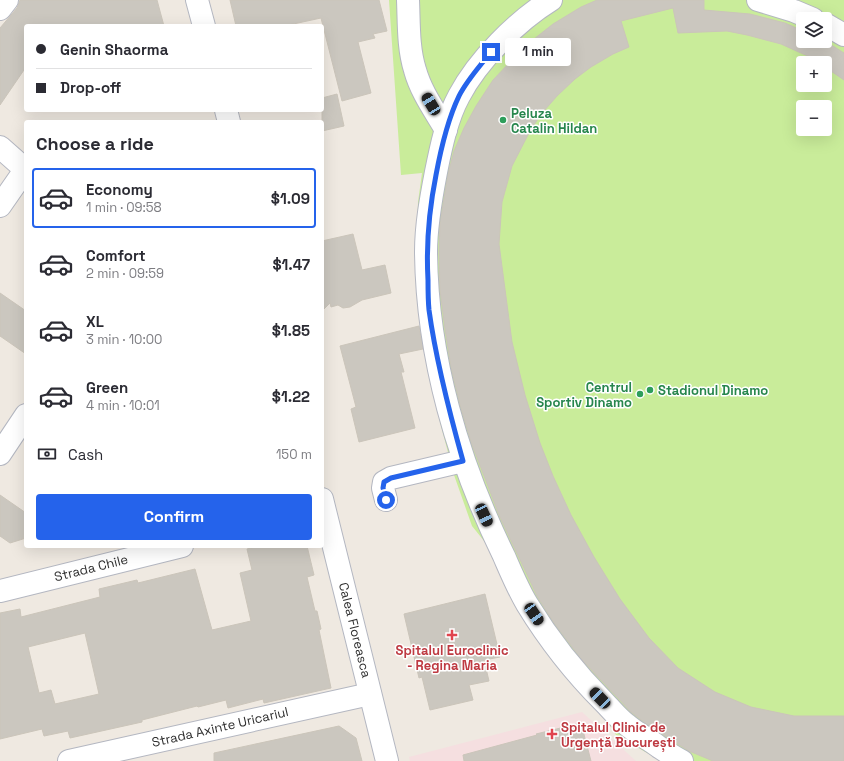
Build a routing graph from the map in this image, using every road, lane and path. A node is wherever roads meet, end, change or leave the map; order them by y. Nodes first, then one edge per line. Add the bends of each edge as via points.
1 (7, 0) edge
2 (197, 0) edge
3 (408, 0) edge
4 (551, 0) edge
5 (758, 0) edge
6 (0, 9) edge
7 (796, 12) edge
8 (203, 24) edge
9 (832, 28) edge
10 (844, 35) edge
11 (446, 130) junction
12 (0, 147) edge
13 (24, 168) edge
14 (24, 173) edge
15 (0, 206) edge
16 (24, 418) edge
17 (0, 454) edge
18 (463, 461) junction
19 (386, 500) dead end
20 (324, 512) edge
21 (165, 548) edge
22 (131, 552) edge
23 (0, 591) edge
24 (370, 694) junction
25 (69, 761) edge
26 (387, 761) edge
27 (682, 761) edge

1 - 6 street
2 - 8 street
3 - 11 street via 410,50 415,71 423,91
4 - 11 street via 518,25 476,70 459,96
5 - 7 street
9 - 10 street
11 - 18 street via 430,204 426,250 429,309 438,364
12 - 13 street
14 - 15 street
16 - 17 street
18 - 19 street via 391,478 384,482
18 - 27 street via 484,515 526,602 556,647 626,725
20 - 24 street, Calea Floreasca
21 - 22 street, Strada Chile
22 - 23 street, Strada Chile
24 - 25 street, Strada Axinte Uricariul
24 - 26 street, Calea Floreasca

